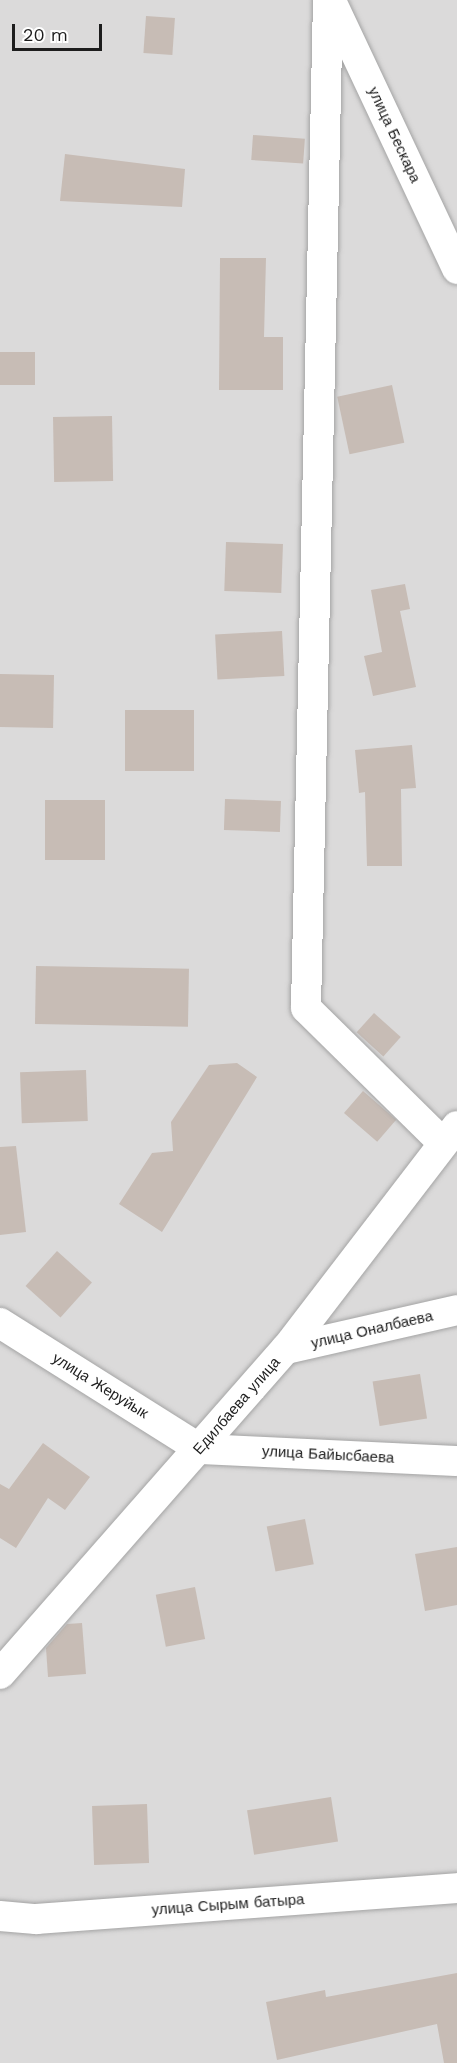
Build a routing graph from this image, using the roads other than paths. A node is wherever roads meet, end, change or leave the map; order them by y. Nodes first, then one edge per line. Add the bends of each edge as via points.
1 (329, 0) edge
2 (457, 269) edge
3 (450, 1134) edge
4 (457, 1310) edge
5 (0, 1323) edge
6 (286, 1349) junction
7 (200, 1449) junction
8 (457, 1461) edge
9 (0, 1674) edge
10 (457, 1888) edge
11 (0, 1916) edge

1 - 2 street, улица Бескара
1 - 3 street via 306,1008
3 - 6 street, Едилбаева улица
4 - 6 street, улица Оналбаева
5 - 7 street, улица Жеруйык
6 - 7 street, Едилбаева улица
7 - 8 street, улица Байысбаева
7 - 9 street, Едилбаева улица
10 - 11 street, улица Сырым батыра via 36,1919

